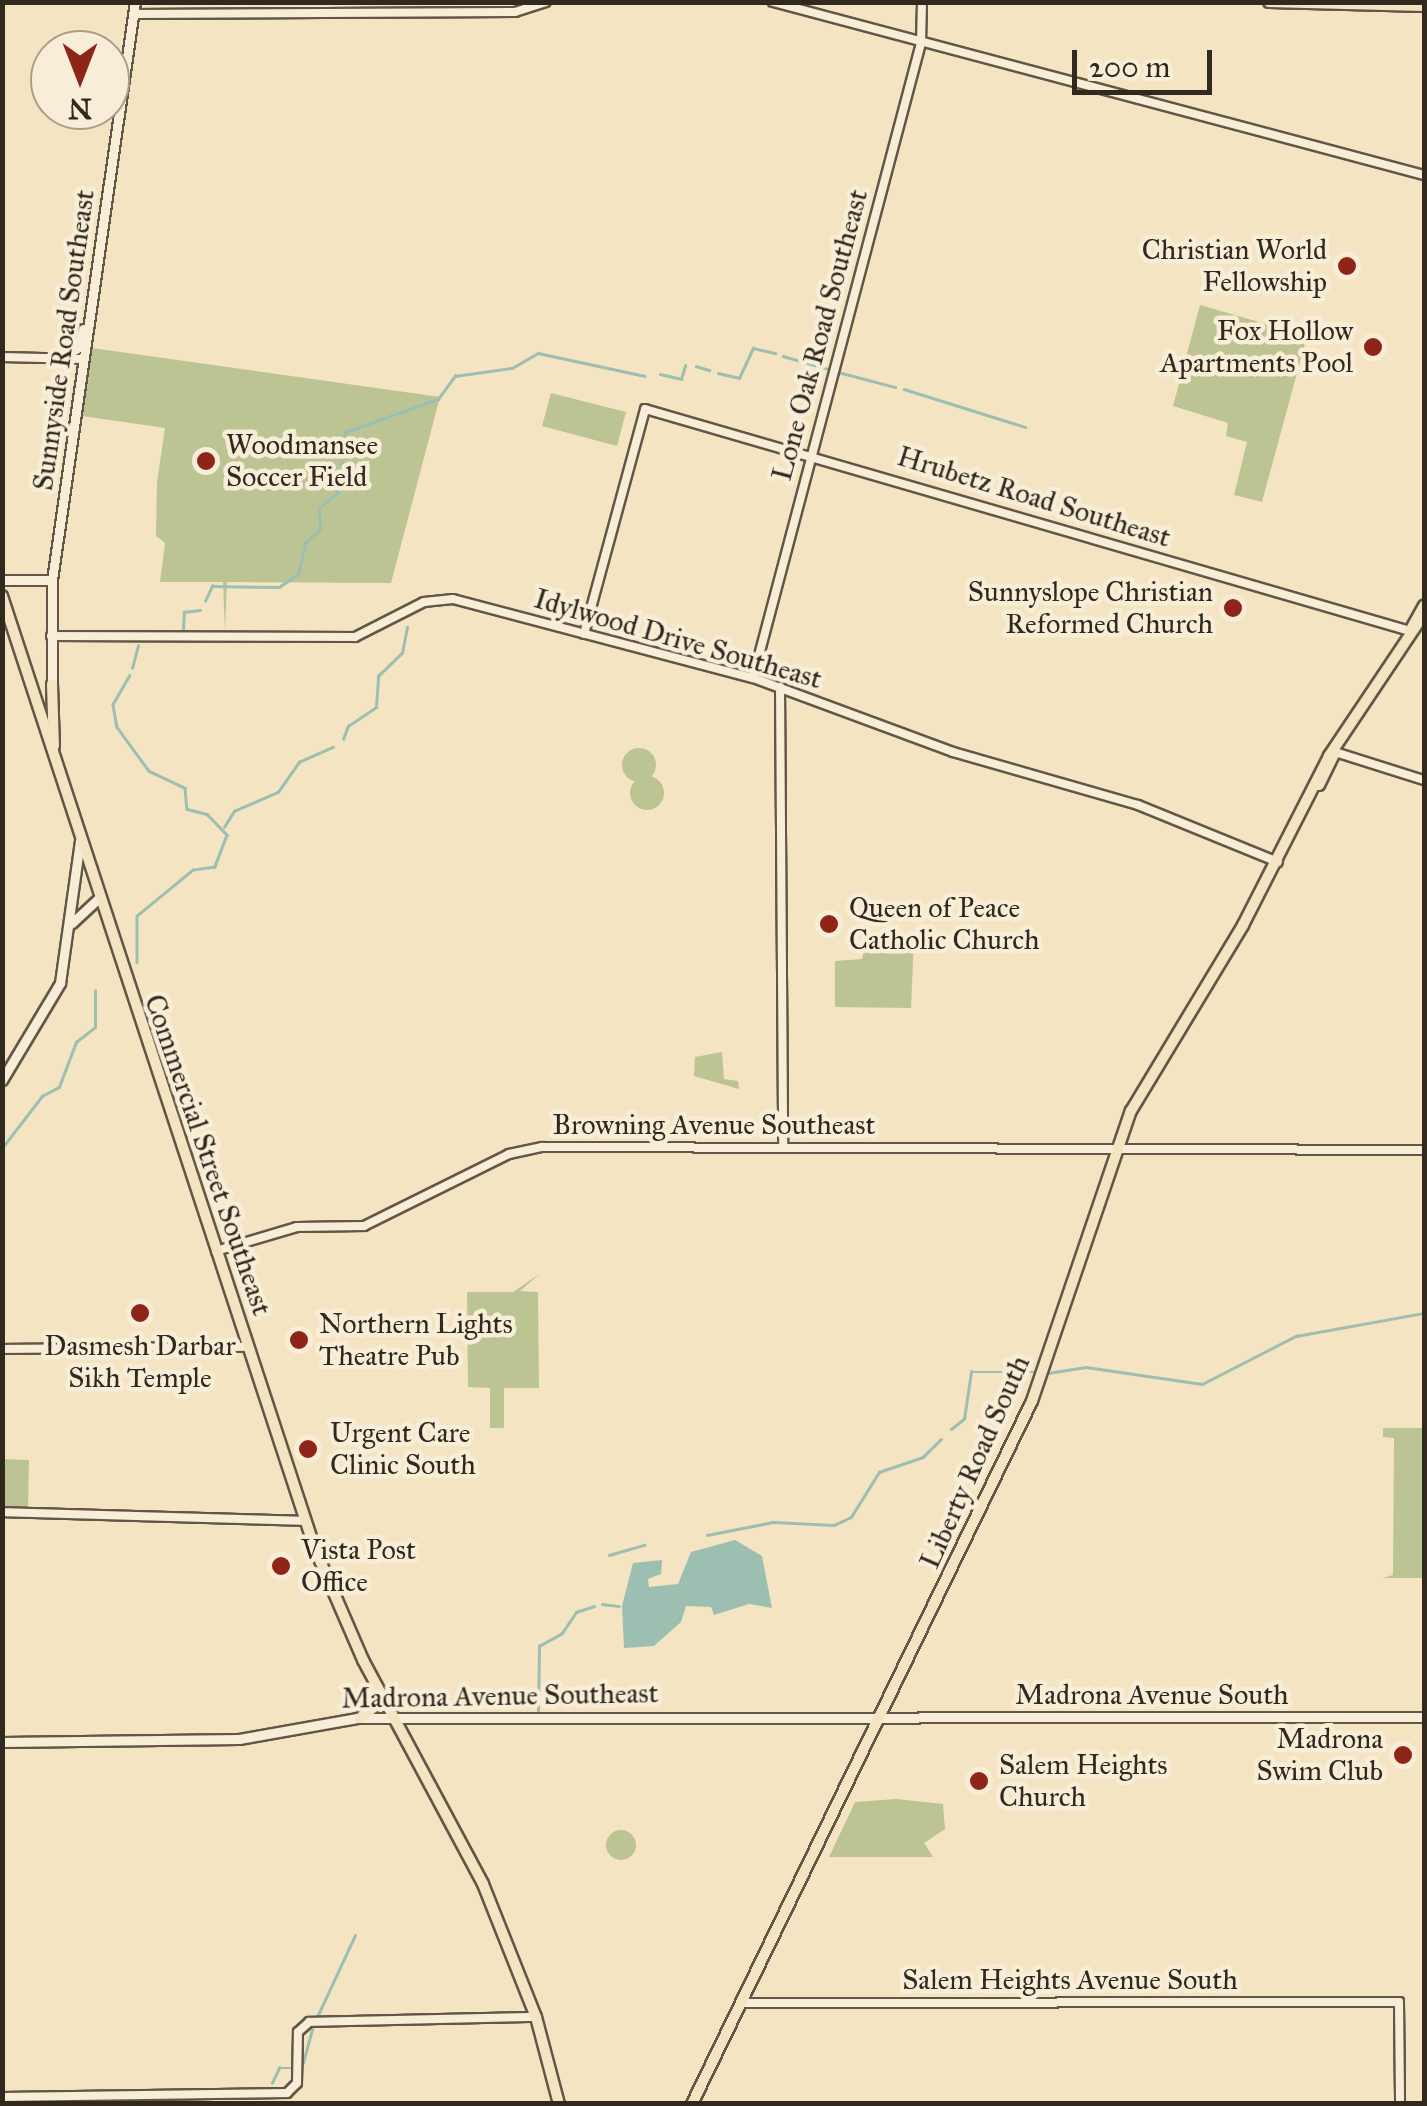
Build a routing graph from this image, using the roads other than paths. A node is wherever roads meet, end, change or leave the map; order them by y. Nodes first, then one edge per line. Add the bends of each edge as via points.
1 (545, 2) edge
2 (773, 2) edge
3 (922, 2) edge
4 (1270, 2) edge
5 (1424, 6) edge
6 (134, 8) edge
7 (921, 42) junction
8 (1424, 175) edge
9 (94, 294) junction
10 (2, 357) edge
11 (60, 357) junction
12 (84, 360) junction
13 (812, 455) junction
14 (2, 580) edge
15 (52, 580) junction
16 (2, 596) edge
17 (1424, 609) edge
18 (1410, 632) junction
19 (584, 634) junction
20 (51, 636) junction
21 (753, 678) junction
22 (52, 684) joint
23 (780, 687) junction
24 (1335, 752) junction
25 (54, 757) junction
26 (1424, 780) edge
27 (80, 840) junction
28 (1278, 862) junction
29 (72, 887) junction
30 (99, 898) junction
31 (84, 906) junction
32 (71, 925) junction
33 (2, 1080) edge
34 (783, 1147) junction
35 (1114, 1148) junction
36 (1424, 1150) edge
37 (216, 1250) junction
38 (249, 1347) junction
39 (2, 1349) edge
40 (2, 1512) edge
41 (305, 1521) junction
42 (378, 1688) junction
43 (1424, 1717) edge
44 (360, 1718) junction
45 (394, 1718) junction
46 (880, 1718) junction
47 (2, 1742) edge
48 (740, 2003) junction
49 (536, 2017) junction
50 (2, 2097) edge
51 (559, 2104) edge
52 (692, 2104) edge
53 (1400, 2104) edge

1 - 6 street via 514,12
2 - 7 street
3 - 7 street, Lone Oak Road Southeast
4 - 5 main road
6 - 9 main road, Sunnyside Road Southeast
7 - 8 street
7 - 13 street, Lone Oak Road Southeast
9 - 11 main road via 78,346
9 - 12 main road, Sunnyside Road Southeast
10 - 11 street
11 - 12 street
12 - 15 main road, Sunnyside Road Southeast
13 - 18 street, Hrubetz Road Southeast
13 - 19 street, Hrubetz Road Southeast via 644,409
13 - 21 street, Lone Oak Road Southeast
14 - 15 main road
15 - 20 main road, Sunnyside Road Southeast
16 - 25 main road, Commercial Street Southeast
17 - 18 main road, Liberty Road South
18 - 24 main road, Liberty Road South
19 - 20 street, Idylwood Drive Southeast via 440,598 354,637
19 - 21 street, Idylwood Drive Southeast
20 - 22 main road, Sunnyside Road Southeast
21 - 23 street, Idylwood Drive Southeast
22 - 25 main road
23 - 28 street, Idylwood Drive Southeast via 952,752 1138,805
23 - 34 street
24 - 26 street
24 - 28 main road, Liberty Road South
25 - 27 main road, Commercial Street Southeast
27 - 29 main road
27 - 30 main road, Commercial Street Southeast
28 - 35 main road, Liberty Road South
29 - 31 main road
29 - 32 main road
30 - 31 main road
30 - 37 main road, Commercial Street Southeast
31 - 32 main road
32 - 33 main road via 50,1005
34 - 35 street, Browning Avenue Southeast
34 - 37 street, Browning Avenue Southeast via 532,1148 364,1226 297,1227
35 - 36 street, Browning Avenue Southeast
35 - 46 main road, Liberty Road South via 1032,1401
37 - 38 main road, Commercial Street Southeast
38 - 39 street
38 - 41 main road, Commercial Street Southeast
40 - 41 street
41 - 42 main road, Commercial Street Southeast
42 - 44 main road via 372,1708
42 - 45 main road, Commercial Street Southeast
43 - 46 main road, Madrona Avenue South
44 - 45 main road, Madrona Avenue Southeast
44 - 47 main road, Madrona Avenue Southeast via 238,1739
45 - 46 main road, Madrona Avenue Southeast
45 - 49 main road, Commercial Street Southeast via 476,1870
46 - 48 main road, Liberty Road South
48 - 52 main road, Liberty Road South
48 - 53 street, Salem Heights Avenue South via 1399,2002
49 - 50 street via 309,2022 298,2032 297,2083 286,2093
49 - 51 main road, Commercial Street Southeast

